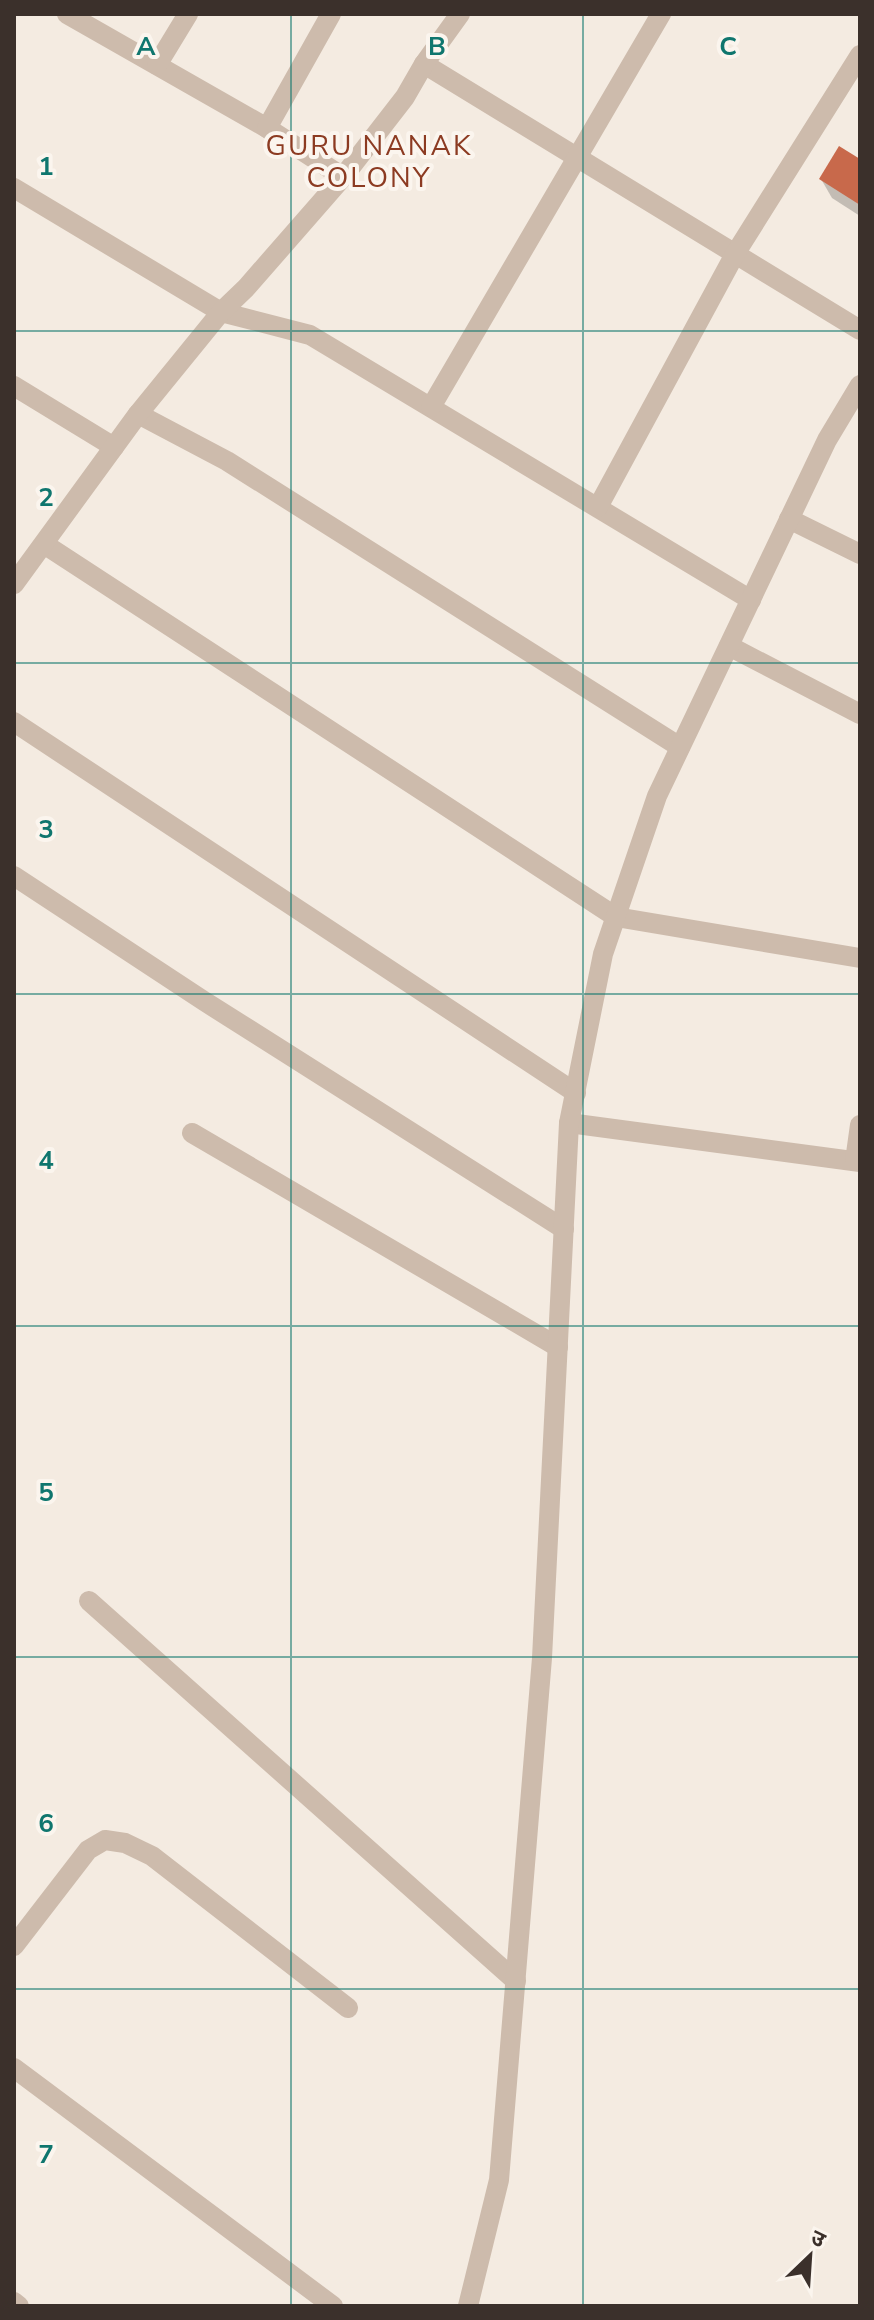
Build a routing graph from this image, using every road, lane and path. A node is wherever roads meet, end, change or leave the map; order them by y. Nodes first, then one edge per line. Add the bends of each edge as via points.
1 (67, 14) edge
2 (188, 14) edge
3 (331, 14) edge
4 (460, 14) edge
5 (661, 14) edge
6 (860, 55) edge
7 (424, 64) junction
8 (157, 65) junction
9 (267, 128) junction
10 (577, 157) junction
11 (343, 177) junction
12 (14, 188) edge
13 (735, 254) junction
14 (221, 312) junction
15 (860, 330) edge
16 (860, 385) edge
17 (14, 386) edge
18 (431, 407) junction
19 (138, 414) junction
20 (114, 447) junction
21 (598, 507) junction
22 (789, 519) junction
23 (44, 544) junction
24 (860, 554) edge
25 (14, 584) edge
26 (751, 600) junction
27 (729, 646) junction
28 (860, 714) edge
29 (14, 722) edge
30 (680, 747) junction
31 (14, 876) edge
32 (616, 917) junction
33 (860, 958) edge
34 (576, 1093) junction
35 (569, 1123) junction
36 (860, 1125) edge
37 (192, 1133) dead end
38 (858, 1161) edge
39 (564, 1229) junction
40 (558, 1347) junction
41 (89, 1601) dead end
42 (14, 1946) edge
43 (516, 1981) junction
44 (348, 2008) dead end
45 (14, 2068) edge
46 (14, 2302) edge
47 (19, 2306) edge
48 (333, 2306) edge
49 (468, 2306) edge

1 - 8 street
2 - 8 street
3 - 9 street
4 - 7 street
5 - 10 street
6 - 13 street
7 - 10 street
7 - 11 street
8 - 9 street
9 - 11 street
10 - 13 street
10 - 18 street
11 - 14 street
12 - 14 street
13 - 15 street
13 - 21 street
14 - 18 street via 310,335
14 - 19 street
16 - 22 street
17 - 20 street
18 - 21 street
19 - 20 street
19 - 30 street via 227,461
20 - 23 street
21 - 26 street
22 - 24 street
22 - 26 street
23 - 25 street
23 - 32 street
26 - 27 street
27 - 28 street
27 - 30 street
29 - 34 street
30 - 32 street via 657,796
31 - 39 street
32 - 33 street
32 - 34 street via 603,954
34 - 35 street
35 - 38 street
35 - 39 street
36 - 38 street
37 - 40 street
39 - 40 street
40 - 43 street via 542,1658
41 - 43 street
42 - 44 street via 88,1850 105,1840 125,1843 152,1856
43 - 49 street via 499,2180
45 - 48 street
46 - 47 street

